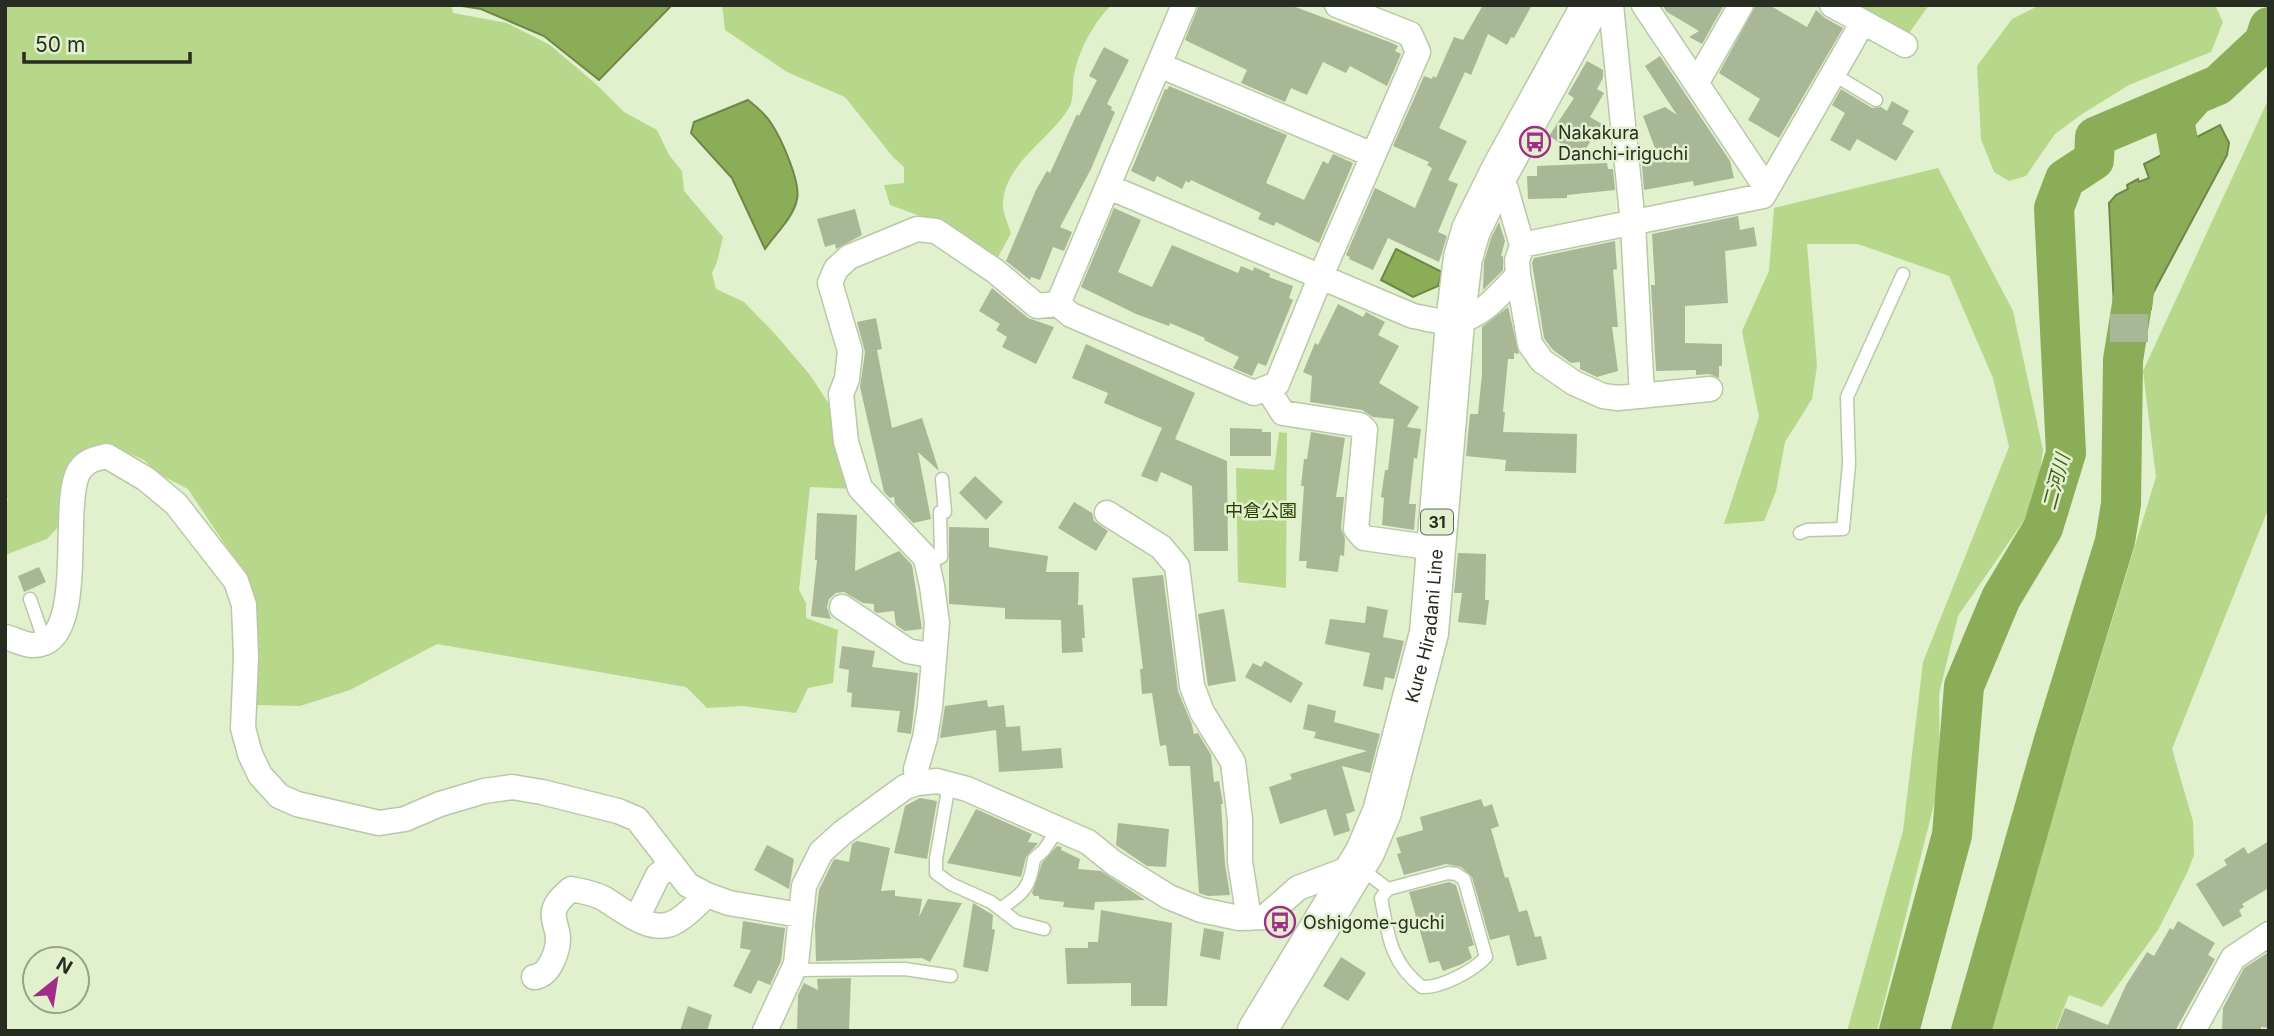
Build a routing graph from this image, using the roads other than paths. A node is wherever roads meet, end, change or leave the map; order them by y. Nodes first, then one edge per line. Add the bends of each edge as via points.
1 (1184, 5) edge
2 (1337, 5) edge
3 (1591, 5) edge
4 (1611, 5) edge
5 (1644, 5) edge
6 (1741, 5) edge
7 (1832, 5) edge
8 (1863, 22) junction
9 (1905, 45) dead end
10 (1160, 65) junction
11 (1833, 74) junction
12 (1697, 82) junction
13 (1876, 100) dead end
14 (1373, 155) junction
15 (1497, 177) junction
16 (1109, 187) junction
17 (1767, 189) junction
18 (1633, 224) junction
19 (1522, 246) junction
20 (1903, 274) dead end
21 (1518, 275) junction
22 (1320, 278) junction
23 (1058, 304) junction
24 (1455, 322) junction
25 (1267, 388) junction
26 (1710, 389) dead end
27 (1642, 396) junction
28 (942, 479) dead end
29 (1107, 513) dead end
30 (1800, 533) dead end
31 (1435, 548) junction
32 (927, 563) junction
33 (30, 599) dead end
34 (842, 607) dead end
35 (5, 637) edge
36 (45, 642) junction
37 (934, 656) junction
38 (917, 783) junction
39 (948, 784) junction
40 (1058, 829) junction
41 (672, 864) junction
42 (1357, 865) junction
43 (1388, 889) junction
44 (707, 895) junction
45 (1001, 908) junction
46 (800, 915) junction
47 (637, 918) junction
48 (1249, 918) junction
49 (1044, 929) dead end
50 (2269, 934) edge
51 (793, 971) junction
52 (951, 976) dead end
53 (534, 977) dead end
54 (765, 1031) edge
55 (1257, 1031) edge
56 (2193, 1031) edge

1 - 10 street
2 - 14 street via 1410,34 1418,52
3 - 15 main road, Kure Hiradani Line / 31
4 - 18 street
5 - 12 street
6 - 12 street
7 - 8 street
8 - 9 street
8 - 11 street
10 - 14 street
10 - 16 street
11 - 13 lane
11 - 17 street
12 - 17 street
14 - 22 street
15 - 19 street via 1506,189
15 - 24 main road, Kure Hiradani Line / 31 via 1471,230
16 - 22 street
16 - 23 street
17 - 18 street via 1763,196
18 - 19 street
18 - 27 street
19 - 21 street
20 - 30 lane via 1847,397 1849,464 1843,529
21 - 24 street via 1473,316
21 - 27 street via 1530,344 1542,360 1574,383 1603,396
22 - 24 street via 1413,316
22 - 25 street via 1277,384
23 - 25 street via 1071,315 1254,393
23 - 32 street via 1037,306 936,231 917,229 849,257 836,270 830,284 850,351 841,394 846,442 860,488
24 - 31 main road, Kure Hiradani Line / 31
25 - 31 street via 1283,413 1360,425 1365,430 1356,529 1364,538
26 - 27 street
28 - 32 lane via 941,557
29 - 48 street via 1161,547 1177,566 1192,686 1202,712 1233,762
31 - 42 main road, Kure Hiradani Line / 31 via 1429,633 1382,812
32 - 37 street via 937,623
33 - 36 lane
34 - 37 street via 908,651
35 - 36 street via 32,645
36 - 41 street via 58,632 66,608 74,485 90,460 107,457 146,479 176,504 236,581 244,605 243,728 260,775 279,796 379,823 405,819 484,790 512,787 542,792 638,819
37 - 38 street
38 - 39 street
38 - 46 street via 905,787 821,852 804,886
39 - 40 street
39 - 45 lane via 936,873
40 - 45 lane via 1034,859 1030,882
40 - 48 street via 1088,842 1169,897 1201,910
41 - 44 street via 688,886
41 - 47 street via 658,875
42 - 43 lane
42 - 48 street via 1298,888 1265,917
42 - 55 main road, Kure Hiradani Line / 31
43 - 43 lane via 1381,898 1392,951 1422,987 1435,988 1486,957 1464,878 1448,873
44 - 46 street
44 - 47 street via 672,924 659,926
45 - 49 lane via 1017,922
46 - 51 street
47 - 53 street via 602,898 571,889 554,912 556,950 547,971
50 - 56 street via 2233,958
51 - 52 lane via 905,968
51 - 54 street

